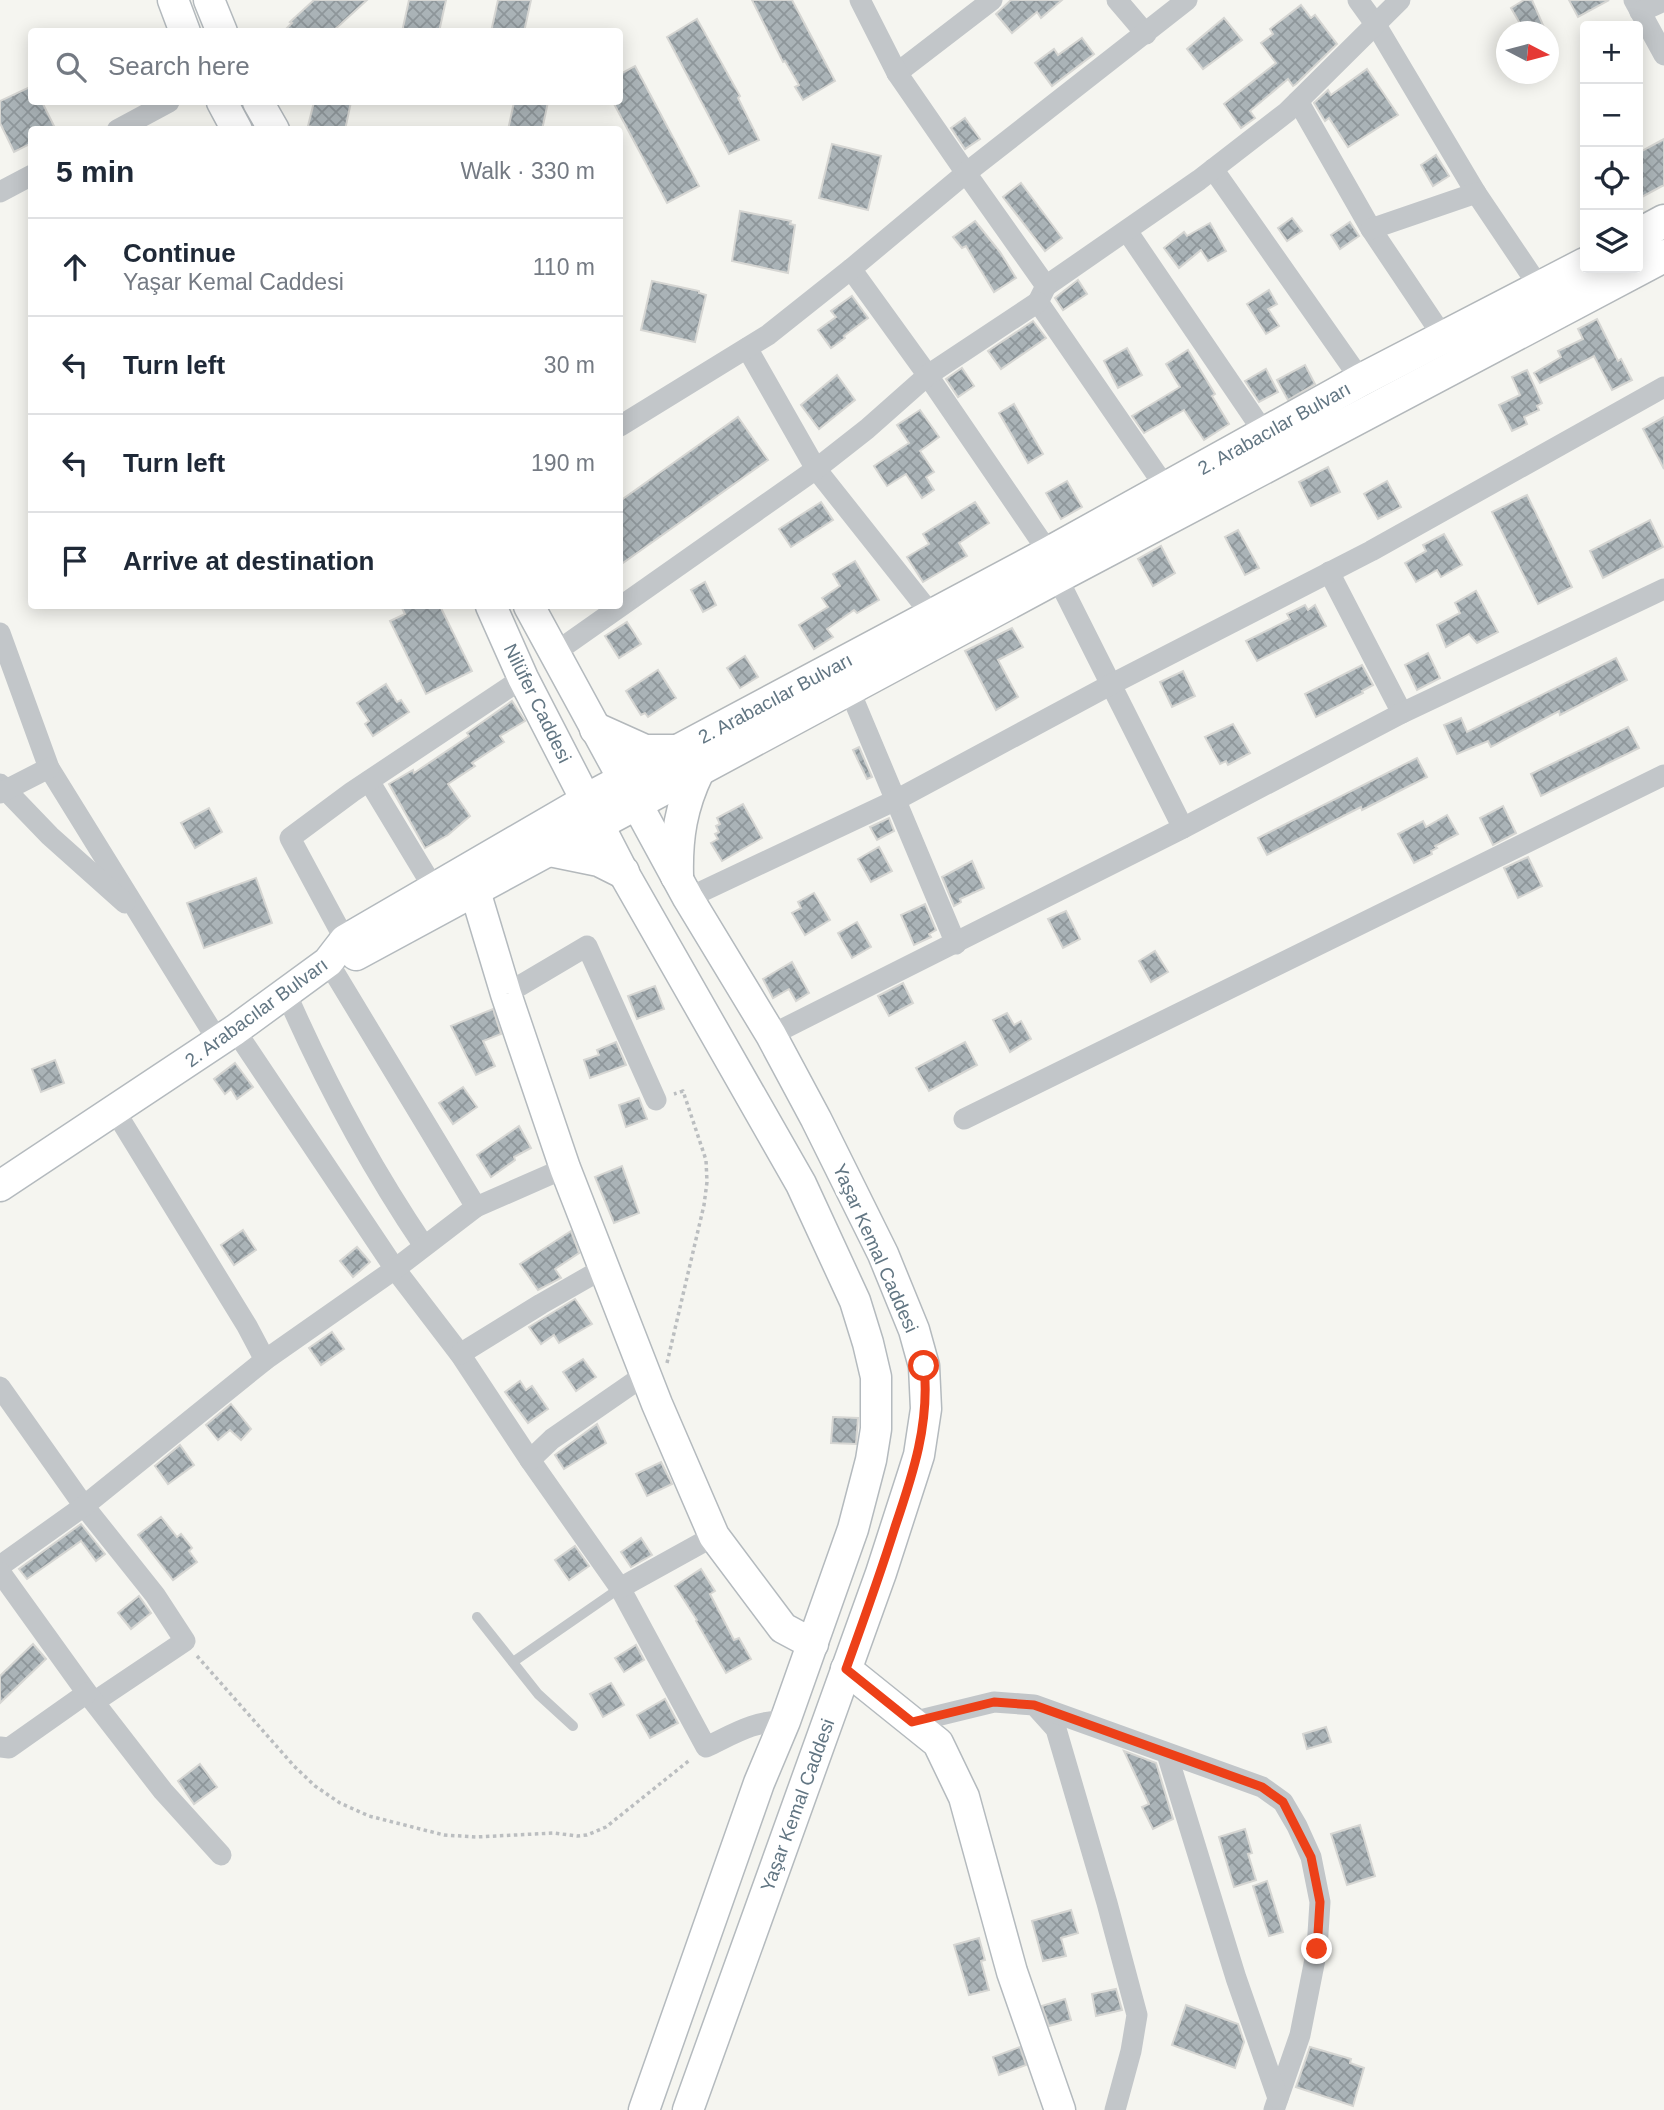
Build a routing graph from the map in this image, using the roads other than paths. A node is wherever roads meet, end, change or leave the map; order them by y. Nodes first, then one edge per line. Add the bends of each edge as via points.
1 (173, 0) edge
2 (209, 0) edge
3 (860, 0) edge
4 (992, 0) edge
5 (1116, 0) edge
6 (1187, 0) edge
7 (1358, 0) edge
8 (1400, 0) edge
9 (1664, 1) edge
10 (1637, 6) edge
11 (1376, 25) junction
12 (184, 28) edge
13 (220, 28) edge
14 (1146, 34) junction
15 (1664, 55) edge
16 (897, 74) junction
17 (1298, 101) junction
18 (163, 105) edge
19 (224, 105) edge
20 (260, 105) edge
21 (124, 126) edge
22 (235, 126) edge
23 (272, 126) edge
24 (1213, 169) junction
25 (966, 173) junction
26 (28, 177) edge
27 (0, 192) edge
28 (1476, 193) junction
29 (1664, 221) edge
30 (1371, 229) junction
31 (1127, 231) junction
32 (1643, 232) edge
33 (1664, 256) edge
34 (1580, 267) edge
35 (851, 270) junction
36 (1540, 288) junction
37 (1042, 294) junction
38 (1444, 338) junction
39 (747, 348) junction
40 (928, 375) junction
41 (1361, 380) junction
42 (1664, 387) edge
43 (623, 424) edge
44 (1265, 434) junction
45 (816, 469) junction
46 (1166, 488) junction
47 (1053, 565) junction
48 (1329, 572) junction
49 (1664, 589) edge
50 (623, 605) edge
51 (492, 609) edge
52 (530, 609) edge
53 (617, 609) edge
54 (931, 614) junction
55 (0, 633) edge
56 (553, 654) junction
57 (523, 678) junction
58 (1110, 685) junction
59 (852, 696) dead end
60 (1402, 713) junction
61 (596, 729) junction
62 (561, 751) junction
63 (687, 761) junction
64 (49, 768) junction
65 (1664, 775) edge
66 (369, 781) junction
67 (2, 789) edge
68 (631, 792) junction
69 (896, 800) junction
70 (592, 812) junction
71 (1183, 828) junction
72 (544, 838) junction
73 (623, 872) junction
74 (433, 887) junction
75 (682, 887) junction
76 (475, 891) junction
77 (142, 918) junction
78 (956, 944) junction
79 (337, 951) junction
80 (286, 993) junction
81 (506, 995) junction
82 (771, 1035) junction
83 (226, 1036) junction
84 (656, 1100) road end
85 (115, 1111) junction
86 (964, 1119) dead end
87 (565, 1168) junction
88 (0, 1186) edge
89 (476, 1207) junction
90 (424, 1246) junction
91 (604, 1268) junction
92 (395, 1269) junction
93 (460, 1354) junction
94 (265, 1360) junction
95 (656, 1369) junction
96 (0, 1387) edge
97 (530, 1460) junction
98 (84, 1506) junction
99 (714, 1536) junction
100 (0, 1566) edge
101 (0, 1572) edge
102 (620, 1588) junction
103 (477, 1617) dead end
104 (813, 1644) junction
105 (513, 1662) junction
106 (846, 1669) junction
107 (90, 1698) junction
108 (1034, 1705) junction
109 (785, 1721) junction
110 (912, 1722) junction
111 (573, 1726) dead end
112 (0, 1746) edge
113 (1167, 1754) junction
114 (220, 1855) dead end
115 (1276, 2104) edge
116 (644, 2110) edge
117 (688, 2110) edge
118 (1060, 2110) edge
119 (1115, 2110) edge

1 - 12 street
2 - 13 street
3 - 16 street
4 - 16 street
5 - 14 street
6 - 14 street
7 - 11 street
8 - 11 street
9 - 10 street
10 - 15 street
11 - 17 street
11 - 28 street
14 - 25 street
16 - 25 street
17 - 24 street
17 - 30 street
18 - 21 street
19 - 22 street
20 - 23 street
24 - 31 street
24 - 41 street
25 - 35 street
25 - 37 street
26 - 27 street
28 - 30 street
28 - 36 street
29 - 32 main road
30 - 38 street
31 - 37 street
31 - 44 street
33 - 47 main road
34 - 36 main road, 2. Arabacılar Bulvarı
35 - 39 street
35 - 40 street
36 - 38 main road, 2. Arabacılar Bulvarı
37 - 40 street
37 - 46 street
38 - 41 main road, 2. Arabacılar Bulvarı
39 - 43 street
39 - 45 street
40 - 45 street
40 - 47 street
41 - 44 main road, 2. Arabacılar Bulvarı
42 - 48 street
44 - 46 main road, 2. Arabacılar Bulvarı
45 - 50 street
45 - 54 street
46 - 47 main road, 2. Arabacılar Bulvarı
47 - 54 main road, 2. Arabacılar Bulvarı
47 - 58 street
47 - 63 main road
48 - 58 street
48 - 60 street
49 - 60 street
51 - 57 street, Nilüfer Caddesi
52 - 56 street, Yaşar Kemal Caddesi
53 - 56 street
54 - 63 main road, 2. Arabacılar Bulvarı
55 - 64 street
56 - 61 street, Yaşar Kemal Caddesi
57 - 62 street, Nilüfer Caddesi
57 - 66 street
58 - 69 street
58 - 71 street
59 - 69 street
60 - 71 street
61 - 63 main road via 645,751
61 - 68 street, Yaşar Kemal Caddesi
62 - 70 street, Nilüfer Caddesi
62 - 72 street
63 - 68 main road
63 - 75 main road via 687,794 676,845
64 - 67 street
64 - 77 street
65 - 86 street
66 - 74 street
66 - 79 street via 290,838
67 - 77 street
68 - 70 main road
68 - 75 street, Yaşar Kemal Caddesi
69 - 75 street
69 - 78 street
70 - 72 street
70 - 73 street, Yaşar Kemal Caddesi
71 - 78 street
72 - 73 main road
72 - 74 street, 2. Arabacılar Bulvarı
72 - 76 street
73 - 104 street, Yaşar Kemal Caddesi via 801,1184 855,1301 869,1343 877,1405 871,1460 853,1529
74 - 79 street, 2. Arabacılar Bulvarı
75 - 82 street, Yaşar Kemal Caddesi
76 - 79 street via 360,954
76 - 81 street
77 - 83 street
78 - 82 street
79 - 80 street, 2. Arabacılar Bulvarı
79 - 89 street
80 - 83 street, 2. Arabacılar Bulvarı
80 - 90 street via 343,1113
81 - 84 street via 587,946
81 - 87 street
82 - 106 street, Yaşar Kemal Caddesi via 883,1254 924,1366 926,1409 919,1455
83 - 85 street, 2. Arabacılar Bulvarı
83 - 92 street
85 - 88 street, 2. Arabacılar Bulvarı
85 - 94 street
87 - 89 street
87 - 91 street
89 - 90 street
90 - 92 street
91 - 93 street
91 - 95 street
92 - 93 street
92 - 94 street
93 - 97 street
94 - 98 street
95 - 97 street via 552,1439
95 - 99 street
96 - 98 street
97 - 102 street
98 - 100 street
98 - 107 street via 155,1595 185,1641
99 - 102 street
99 - 104 street via 783,1628
101 - 107 street
102 - 105 lane
102 - 109 street via 706,1747 755,1724
103 - 105 lane
104 - 109 street, Yaşar Kemal Caddesi
105 - 111 lane via 538,1694
106 - 110 street
106 - 117 street, Yaşar Kemal Caddesi
107 - 112 street via 9,1748
107 - 114 street
108 - 110 street via 994,1702
108 - 113 street
108 - 119 street via 1056,1729 1137,2015
109 - 116 street, Yaşar Kemal Caddesi
110 - 118 street via 938,1743 964,1797 1012,1972
113 - 115 street
113 - 115 street via 1262,1787 1283,1802 1311,1857 1320,1902 1317,1949 1300,2035

